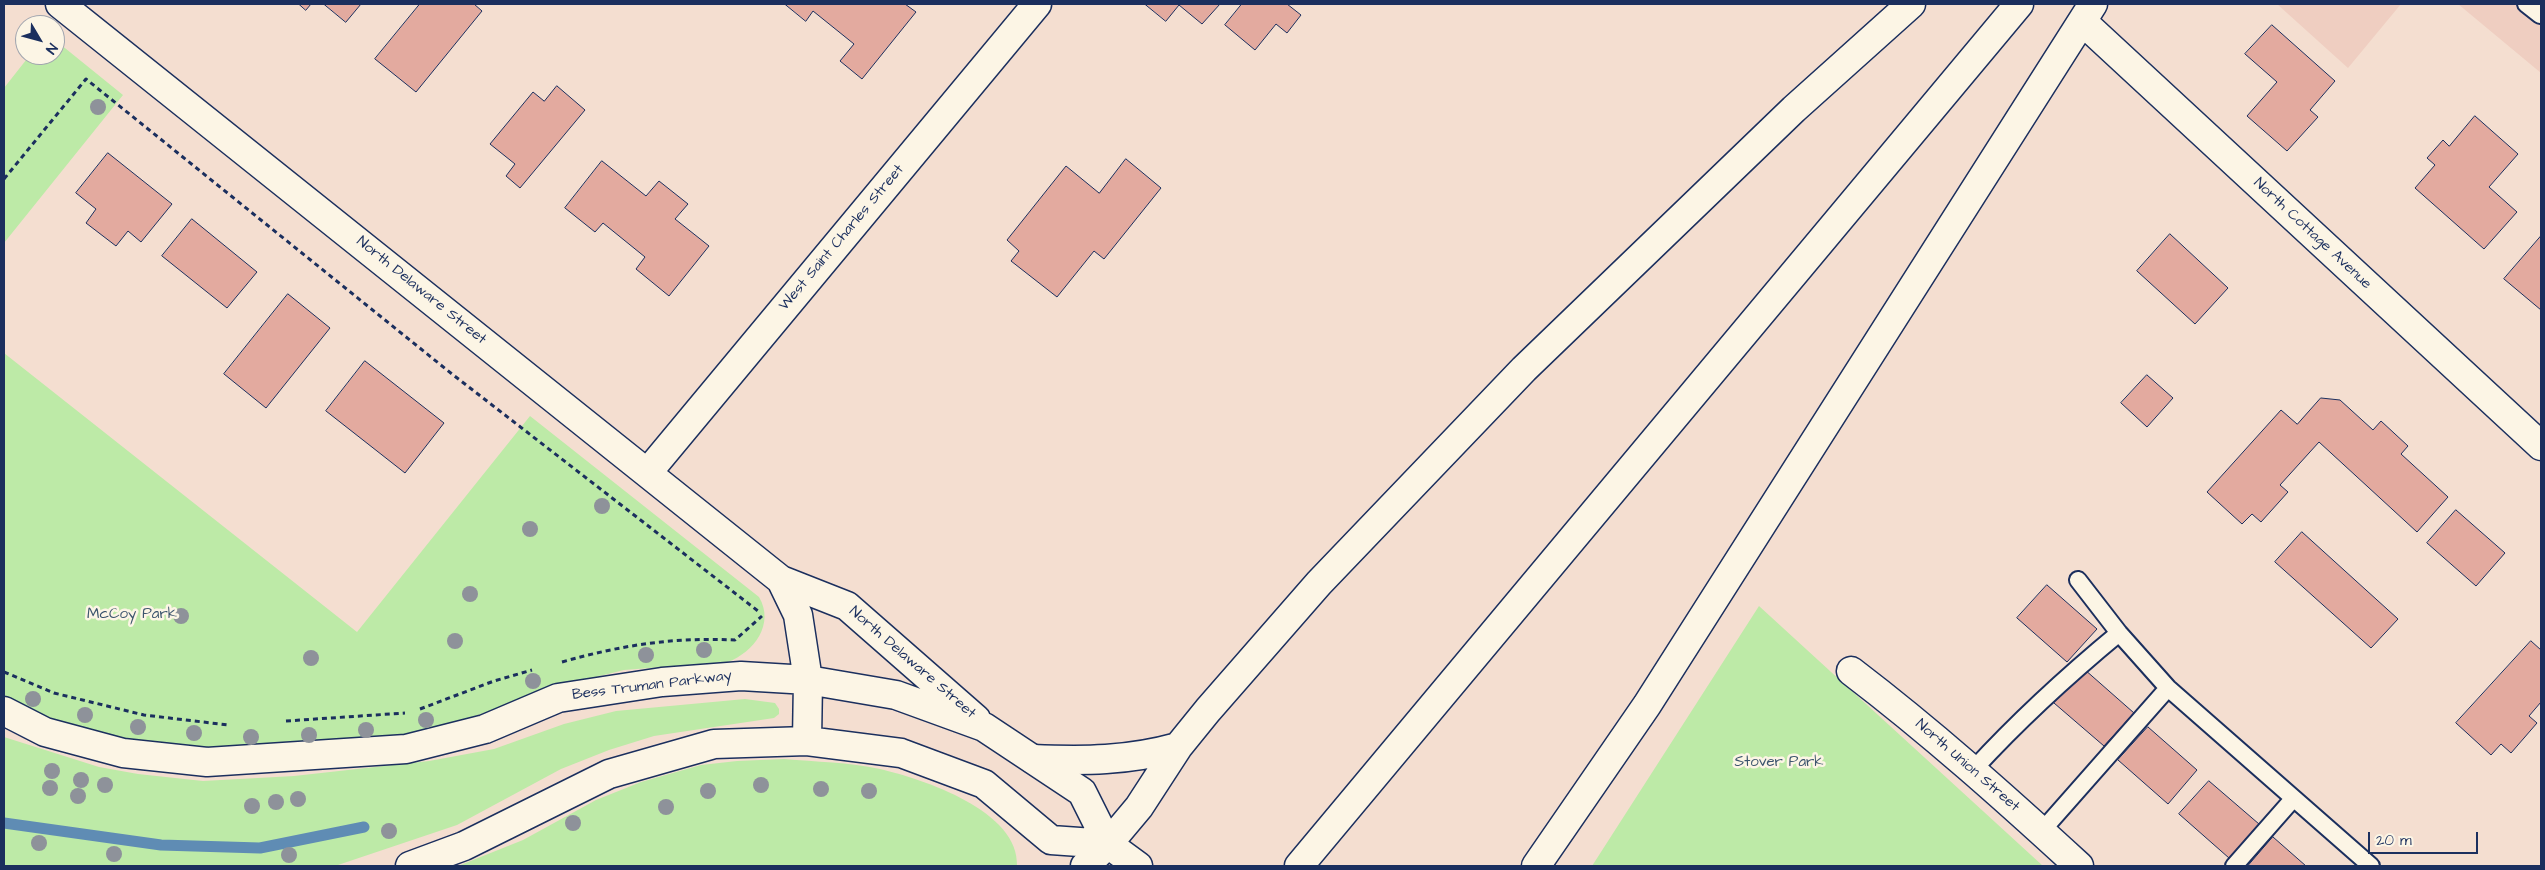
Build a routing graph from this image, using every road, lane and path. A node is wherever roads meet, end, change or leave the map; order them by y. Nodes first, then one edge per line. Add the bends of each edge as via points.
1 (60, 4) edge
2 (1037, 4) edge
3 (1911, 4) edge
4 (2019, 4) edge
5 (2526, 4) edge
6 (2088, 13) edge
7 (2541, 14) edge
8 (4, 179) edge
9 (2541, 446) edge
10 (648, 472) junction
11 (781, 580) junction
12 (2078, 580) dead end
13 (2119, 633) junction
14 (559, 663) dead end
15 (541, 668) dead end
16 (1851, 671) dead end
17 (4, 672) edge
18 (808, 680) junction
19 (2168, 688) junction
20 (418, 710) dead end
21 (4, 711) edge
22 (409, 713) dead end
23 (280, 722) dead end
24 (232, 726) dead end
25 (984, 727) junction
26 (807, 741) junction
27 (1178, 748) junction
28 (1033, 759) junction
29 (1974, 770) junction
30 (2293, 799) junction
31 (2041, 832) junction
32 (1108, 844) junction
33 (410, 866) edge
34 (1085, 866) edge
35 (1138, 866) edge
36 (1299, 866) edge
37 (1536, 866) edge
38 (2079, 866) edge
39 (2234, 866) edge
40 (2371, 866) edge

1 - 10 street, North Delaware Street
2 - 10 street, West Saint Charles Street
3 - 27 street via 1794,109 1524,369 1319,583
4 - 36 street
5 - 7 lane
6 - 9 street, North Cottage Avenue
6 - 37 street via 1647,705
8 - 14 path via 86,79 452,374 764,615 735,640 690,638 606,649
10 - 11 street, North Delaware Street
11 - 18 street, North Delaware Street via 798,615
11 - 25 street, North Delaware Street via 847,606
12 - 13 lane
13 - 19 lane
13 - 29 lane via 2013,726
15 - 20 path via 494,681
16 - 29 street, North Union Street
17 - 24 path via 54,693 144,715
18 - 21 street, Bess Truman Parkway via 741,676 662,682 558,698 484,729 406,749 207,762 123,753 45,732
18 - 25 street, Bess Truman Parkway via 896,695
18 - 26 street, North Delaware Street
19 - 30 lane
19 - 31 lane
22 - 23 path
25 - 28 street, Bess Truman Parkway
26 - 32 street via 901,753 984,784 1051,840
26 - 33 street via 714,744 610,774 464,846
27 - 28 street via 1145,757 1112,760
27 - 32 street via 1139,807
28 - 32 street, Bess Truman Parkway via 1082,792
29 - 31 street, North Union Street
30 - 39 lane
30 - 40 lane
31 - 38 street, North Union Street
32 - 34 street
32 - 35 street

